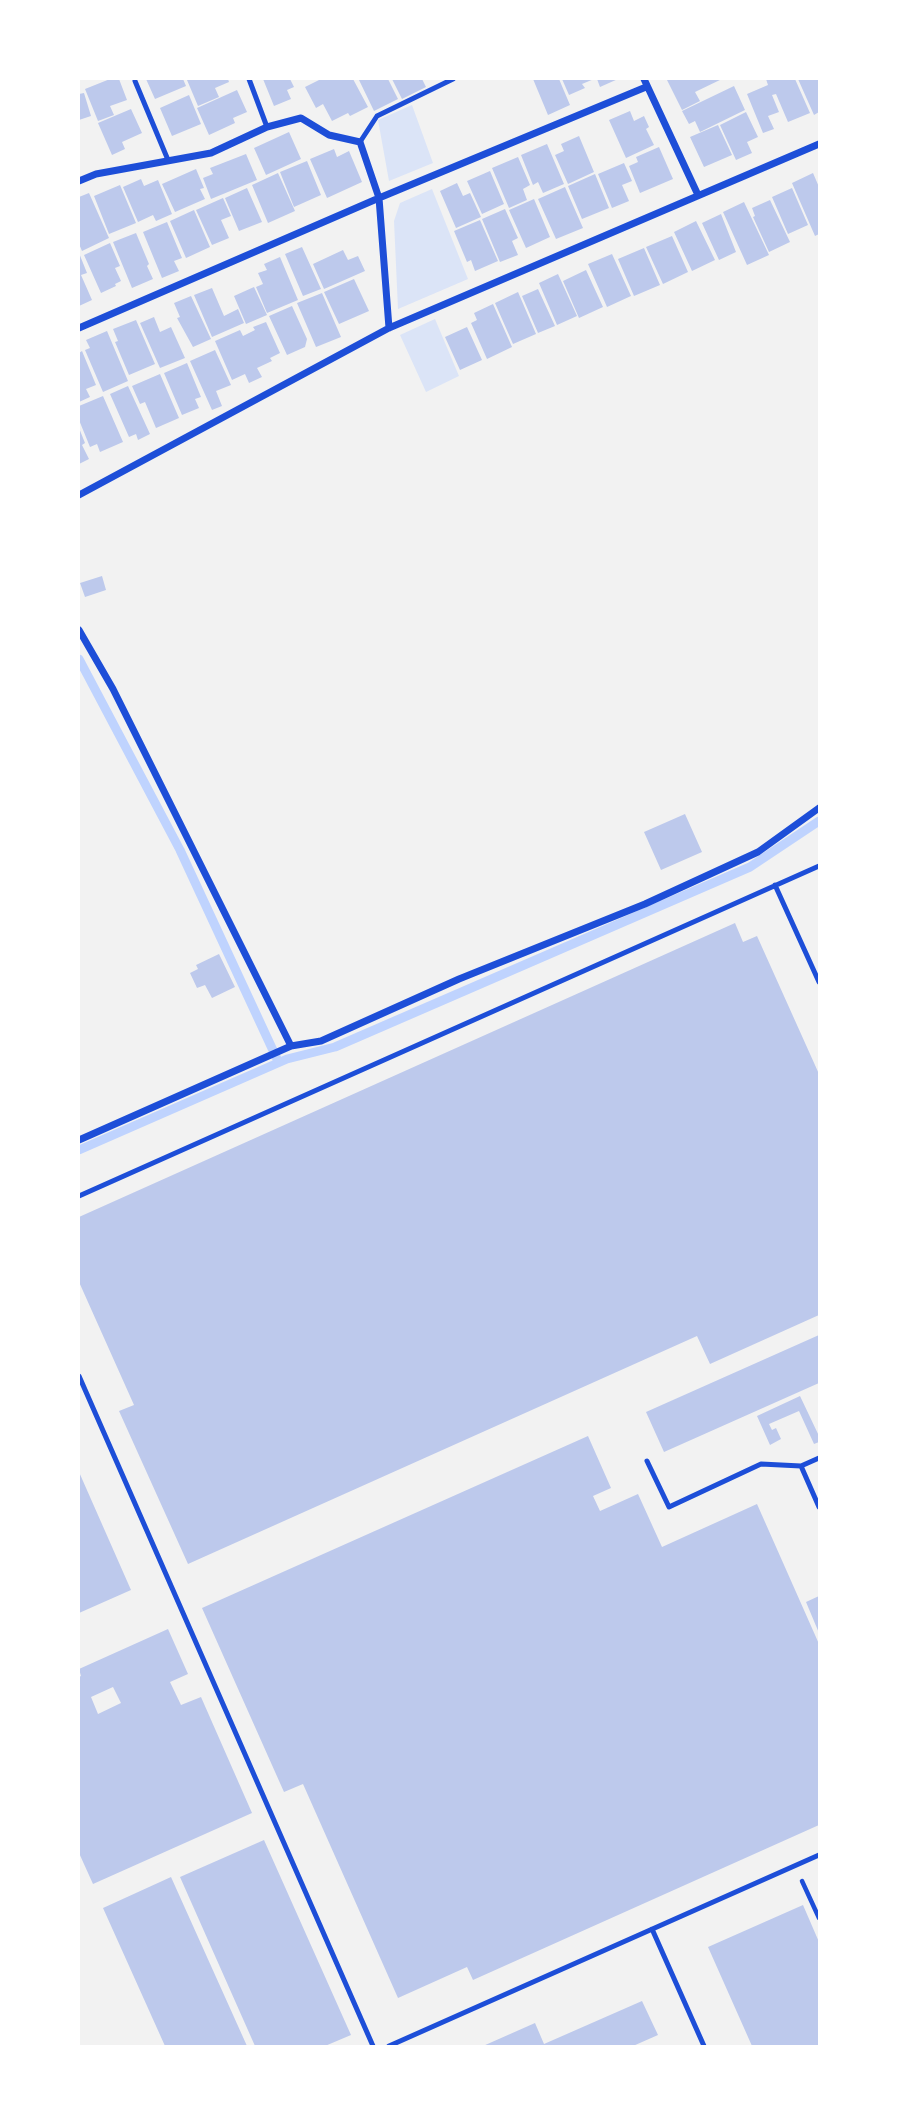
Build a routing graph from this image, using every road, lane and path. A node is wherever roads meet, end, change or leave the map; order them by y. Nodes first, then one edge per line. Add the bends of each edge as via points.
1 (249, 79) edge
2 (453, 79) edge
3 (135, 81) dead end
4 (645, 83) edge
5 (267, 127) junction
6 (360, 142) junction
7 (819, 144) edge
8 (168, 160) junction
9 (79, 181) edge
10 (698, 195) junction
11 (379, 198) junction
12 (79, 328) edge
13 (389, 328) junction
14 (79, 495) edge
15 (79, 630) edge
16 (819, 808) edge
17 (819, 866) edge
18 (775, 885) junction
19 (819, 982) edge
20 (292, 1046) junction
21 (79, 1140) edge
22 (79, 1196) edge
23 (79, 1376) edge
24 (819, 1458) edge
25 (647, 1461) dead end
26 (801, 1466) junction
27 (819, 1507) edge
28 (819, 1855) edge
29 (796, 1865) junction
30 (819, 1918) edge
31 (652, 1929) junction
32 (373, 2046) edge
33 (389, 2046) edge
34 (704, 2046) edge

1 - 5 lane
2 - 6 lane via 377,116
3 - 8 lane
4 - 10 street
4 - 11 street
5 - 6 street via 300,118 329,135
5 - 8 street via 211,153
6 - 11 street
7 - 10 street
8 - 9 street
10 - 13 street
11 - 12 street
11 - 13 street
13 - 14 street
15 - 20 street
16 - 20 street via 758,852 657,898 321,1041
17 - 18 lane
18 - 19 lane
18 - 22 lane
20 - 21 street
23 - 32 lane
24 - 26 lane
25 - 26 lane via 669,1507 761,1464
26 - 27 lane
28 - 29 lane
29 - 30 path
29 - 31 lane
31 - 33 lane
31 - 34 lane

